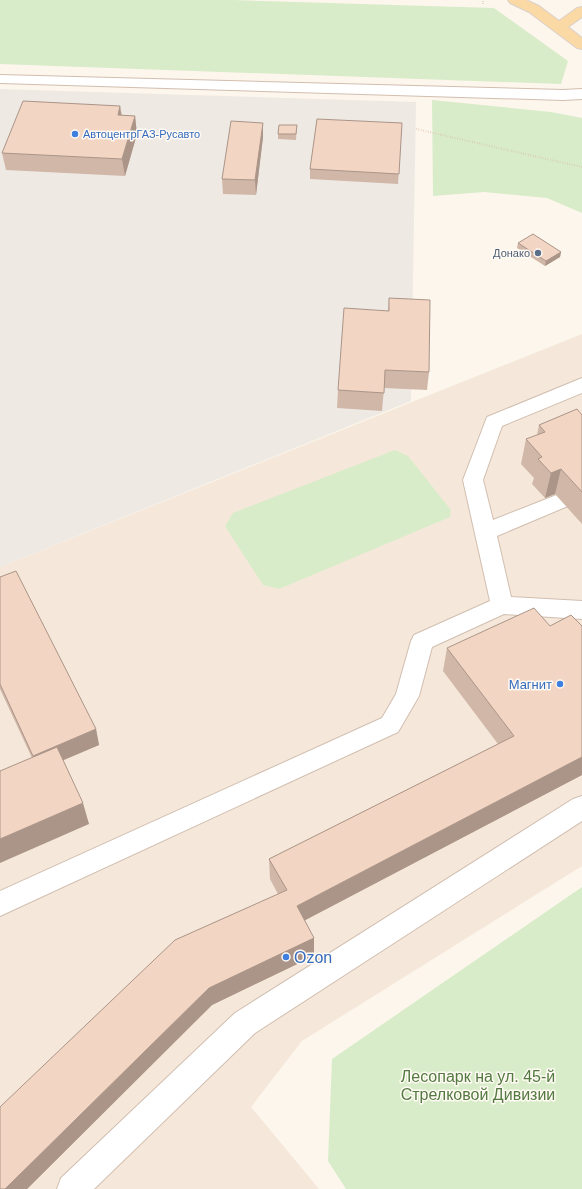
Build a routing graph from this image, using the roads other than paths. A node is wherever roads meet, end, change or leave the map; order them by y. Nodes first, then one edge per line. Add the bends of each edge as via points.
1 (515, 0) edge
2 (582, 11) edge
3 (559, 27) junction
4 (582, 45) edge
5 (1, 82) edge
6 (582, 94) edge
7 (563, 95) junction
8 (582, 97) edge
9 (582, 385) edge
10 (561, 500) dead end
11 (485, 532) junction
12 (502, 605) junction
13 (582, 610) edge
14 (582, 807) edge
15 (0, 904) edge
16 (72, 1189) edge

1 - 3 main road via 534,9
2 - 3 main road
3 - 4 main road
5 - 7 street
6 - 7 street
7 - 8 street
9 - 11 street via 494,422 473,480
10 - 11 street
11 - 12 street
12 - 13 street
12 - 15 street via 422,641 407,696 390,725
14 - 16 street via 245,1023

